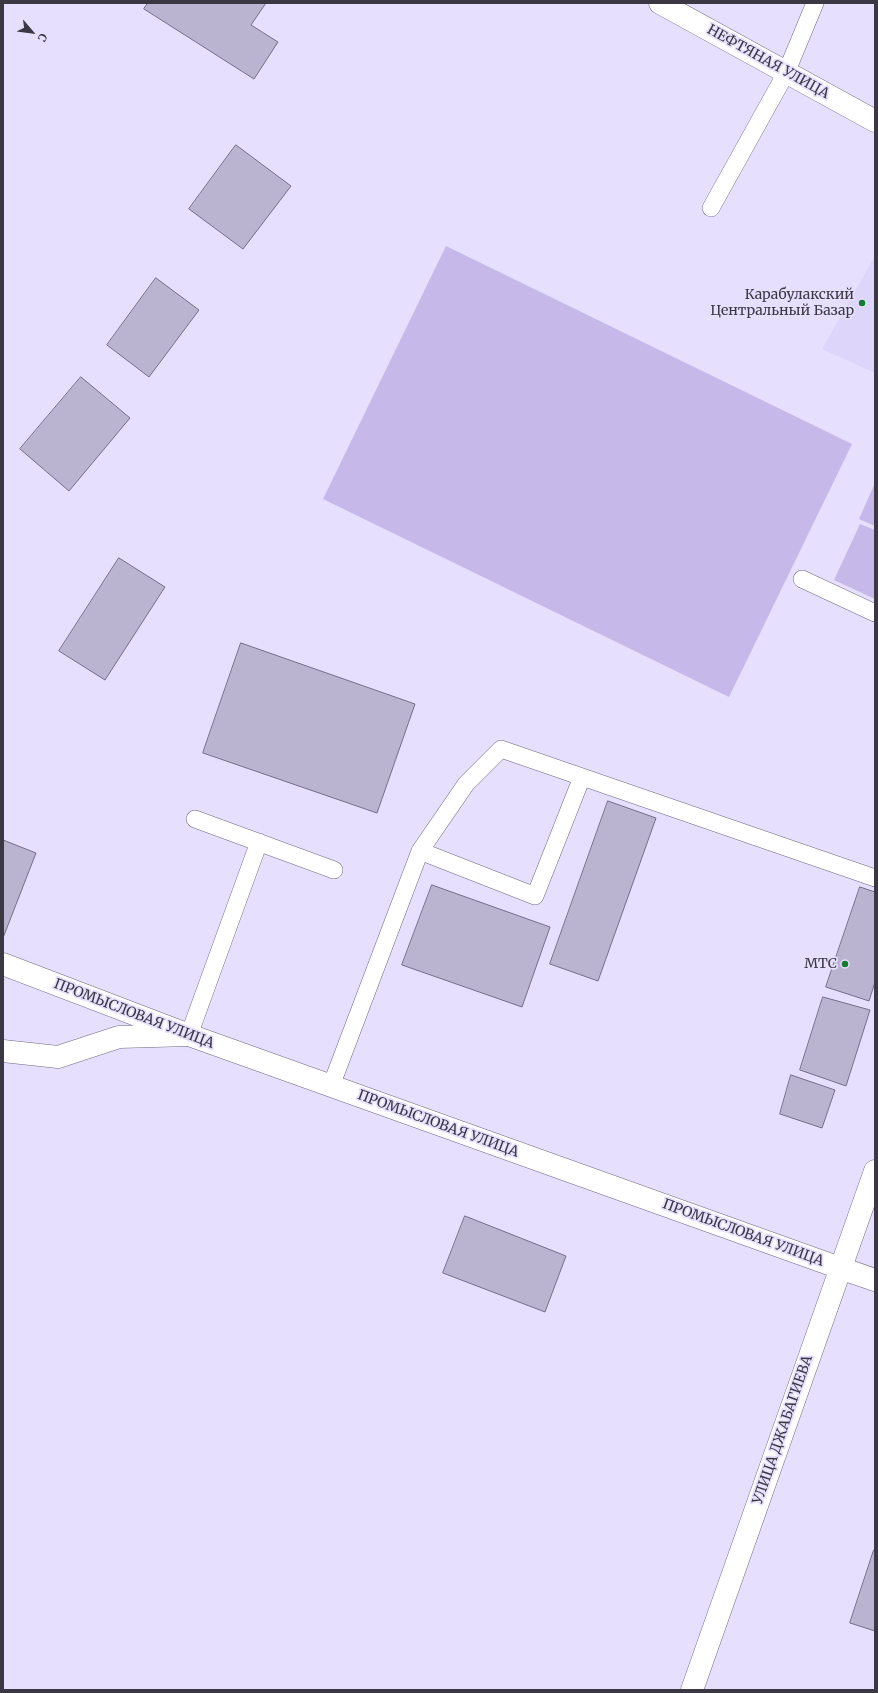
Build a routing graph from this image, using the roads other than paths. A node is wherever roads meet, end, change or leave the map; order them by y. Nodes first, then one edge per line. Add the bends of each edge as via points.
1 (660, 3) edge
2 (815, 3) edge
3 (786, 73) junction
4 (875, 121) edge
5 (711, 208) dead end
6 (802, 579) dead end
7 (875, 613) edge
8 (582, 777) junction
9 (194, 819) dead end
10 (259, 842) junction
11 (420, 851) junction
12 (334, 870) dead end
13 (875, 878) edge
14 (3, 964) edge
15 (189, 1035) junction
16 (3, 1051) edge
17 (331, 1086) junction
18 (875, 1171) edge
19 (840, 1268) junction
20 (875, 1280) edge
21 (692, 1690) edge

1 - 3 main road, НЕФТЯНАЯ УЛИЦА
2 - 3 lane
3 - 4 main road, НЕФТЯНАЯ УЛИЦА
3 - 5 lane
6 - 7 lane
8 - 11 lane via 501,749 466,784
8 - 11 lane via 535,896
8 - 13 lane
9 - 10 lane
10 - 12 lane
10 - 15 lane
11 - 17 lane
14 - 15 main road, ПРОМЫСЛОВАЯ УЛИЦА
15 - 16 main road via 119,1036 58,1057
15 - 17 main road, ПРОМЫСЛОВАЯ УЛИЦА
17 - 19 main road, ПРОМЫСЛОВАЯ УЛИЦА
18 - 19 main road, УЛИЦА ДЖАБАГИЕВА
19 - 20 main road, ПРОМЫСЛОВАЯ УЛИЦА
19 - 21 main road, УЛИЦА ДЖАБАГИЕВА

